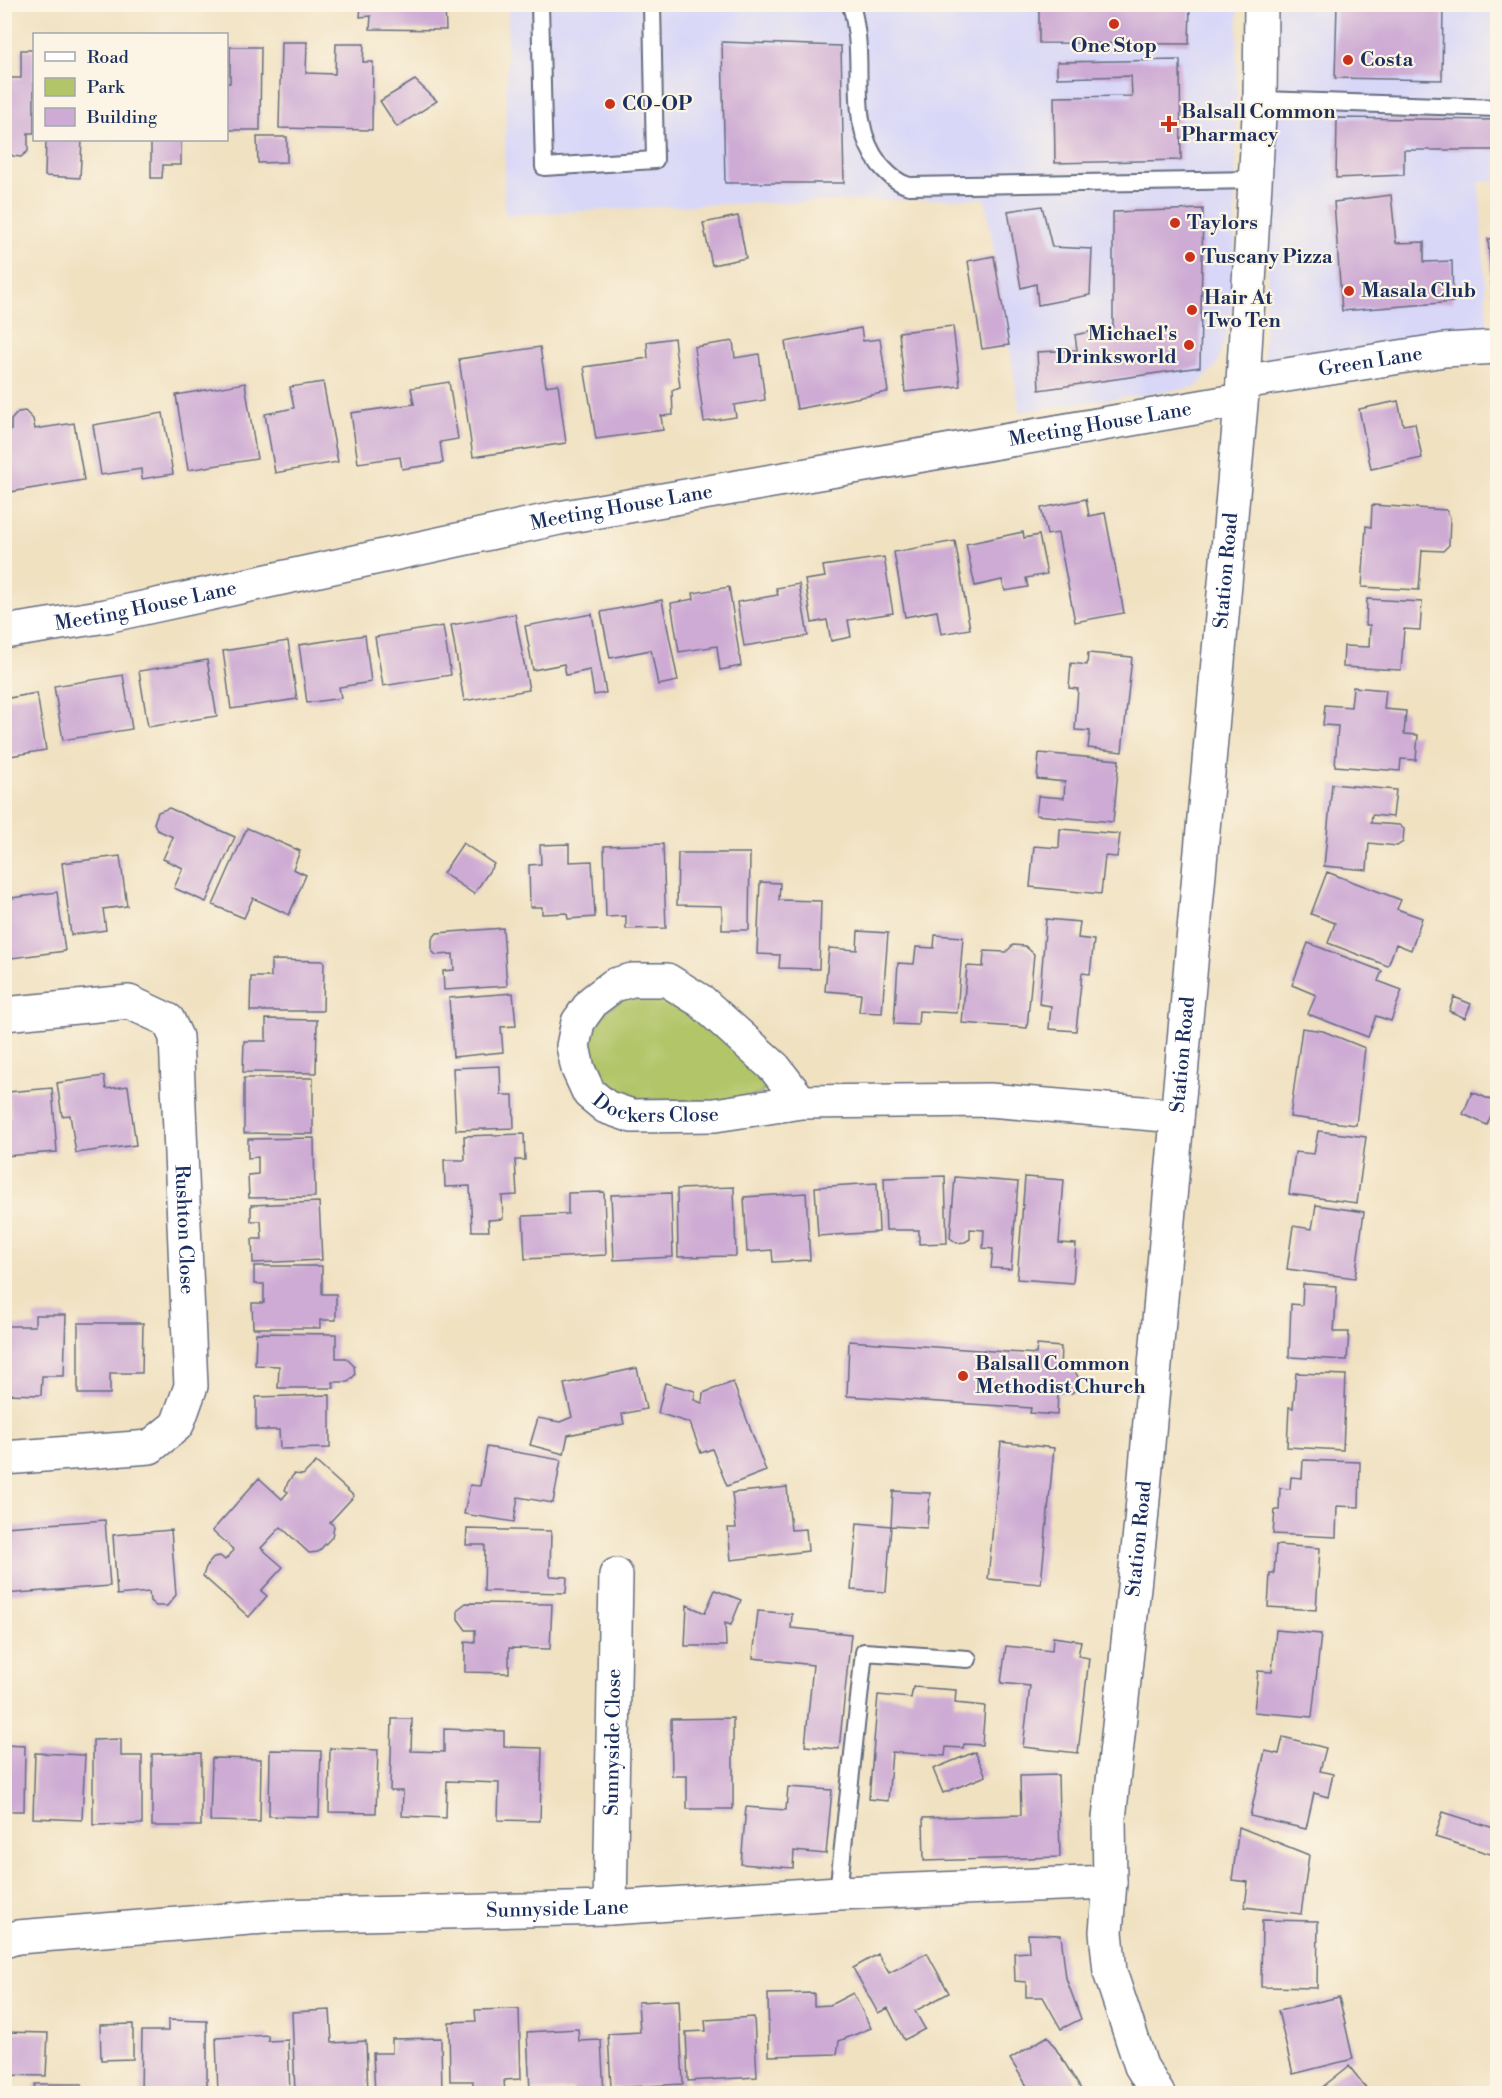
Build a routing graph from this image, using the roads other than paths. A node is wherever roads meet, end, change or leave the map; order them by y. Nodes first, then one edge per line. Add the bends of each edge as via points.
1 (540, 4) edge
2 (652, 4) edge
3 (850, 4) edge
4 (1261, 4) edge
5 (1260, 100) junction
6 (1497, 108) edge
7 (1255, 180) junction
8 (1497, 347) edge
9 (1242, 391) junction
10 (4, 632) edge
11 (4, 1014) edge
12 (801, 1102) junction
13 (1177, 1116) junction
14 (4, 1458) edge
15 (616, 1575) dead end
16 (968, 1659) dead end
17 (1110, 1882) junction
18 (838, 1893) junction
19 (610, 1908) junction
20 (4, 1941) edge
21 (1158, 2094) edge

1 - 2 lane via 544,167 655,160
3 - 7 lane via 854,11 864,138 877,160 899,183 1034,185
4 - 5 street, Station Road
5 - 6 lane
5 - 7 street, Station Road
7 - 9 street, Station Road
8 - 9 street, Green Lane via 1444,350
9 - 10 street, Meeting House Lane via 559,518 106,616
9 - 13 street, Station Road
11 - 14 street, Rushton Close via 129,1002 168,1020 176,1037 191,1386 177,1425 150,1447
12 - 12 street, Dockers Close via 716,1115 632,1116 606,1107 589,1093 578,1070 573,1046 578,1022 593,1001 614,985 632,980 667,980 710,1008 775,1068
12 - 13 street, Dockers Close via 989,1100
13 - 17 street, Station Road via 1141,1522 1109,1819
15 - 19 street, Sunnyside Close
16 - 18 lane via 864,1652
17 - 18 street, Sunnyside Lane
17 - 21 street, Station Road via 1106,1932 1110,1972 1141,2066
18 - 19 street, Sunnyside Lane
19 - 20 street, Sunnyside Lane via 276,1916

